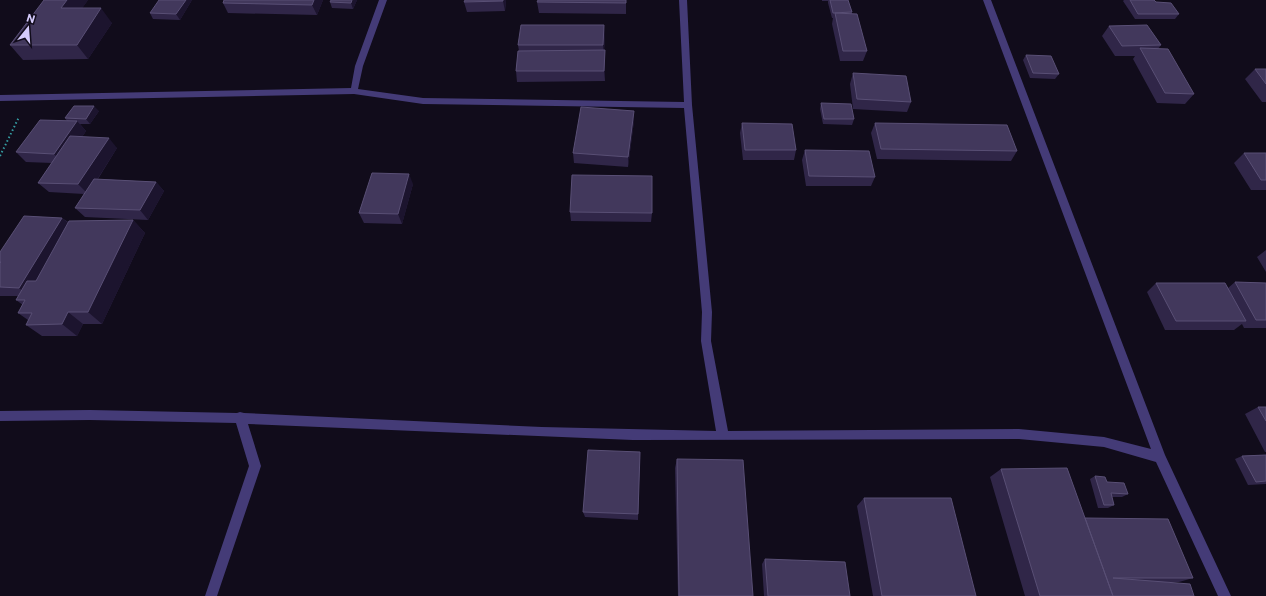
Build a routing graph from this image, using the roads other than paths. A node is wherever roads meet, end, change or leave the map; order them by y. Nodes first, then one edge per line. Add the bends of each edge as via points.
1 (383, 0) edge
2 (683, 0) edge
3 (987, 0) edge
4 (354, 91) junction
5 (0, 98) edge
6 (688, 106) junction
7 (0, 416) edge
8 (240, 417) junction
9 (723, 436) junction
10 (1160, 457) junction
11 (211, 596) edge
12 (1225, 596) edge

1 - 4 street
2 - 6 street
3 - 10 street
4 - 5 street
4 - 6 street via 423,100
6 - 9 street via 707,312 706,341
7 - 8 street via 70,414
8 - 9 street via 622,436
8 - 11 street via 256,466
9 - 10 street via 1019,434 1104,442
10 - 12 street

